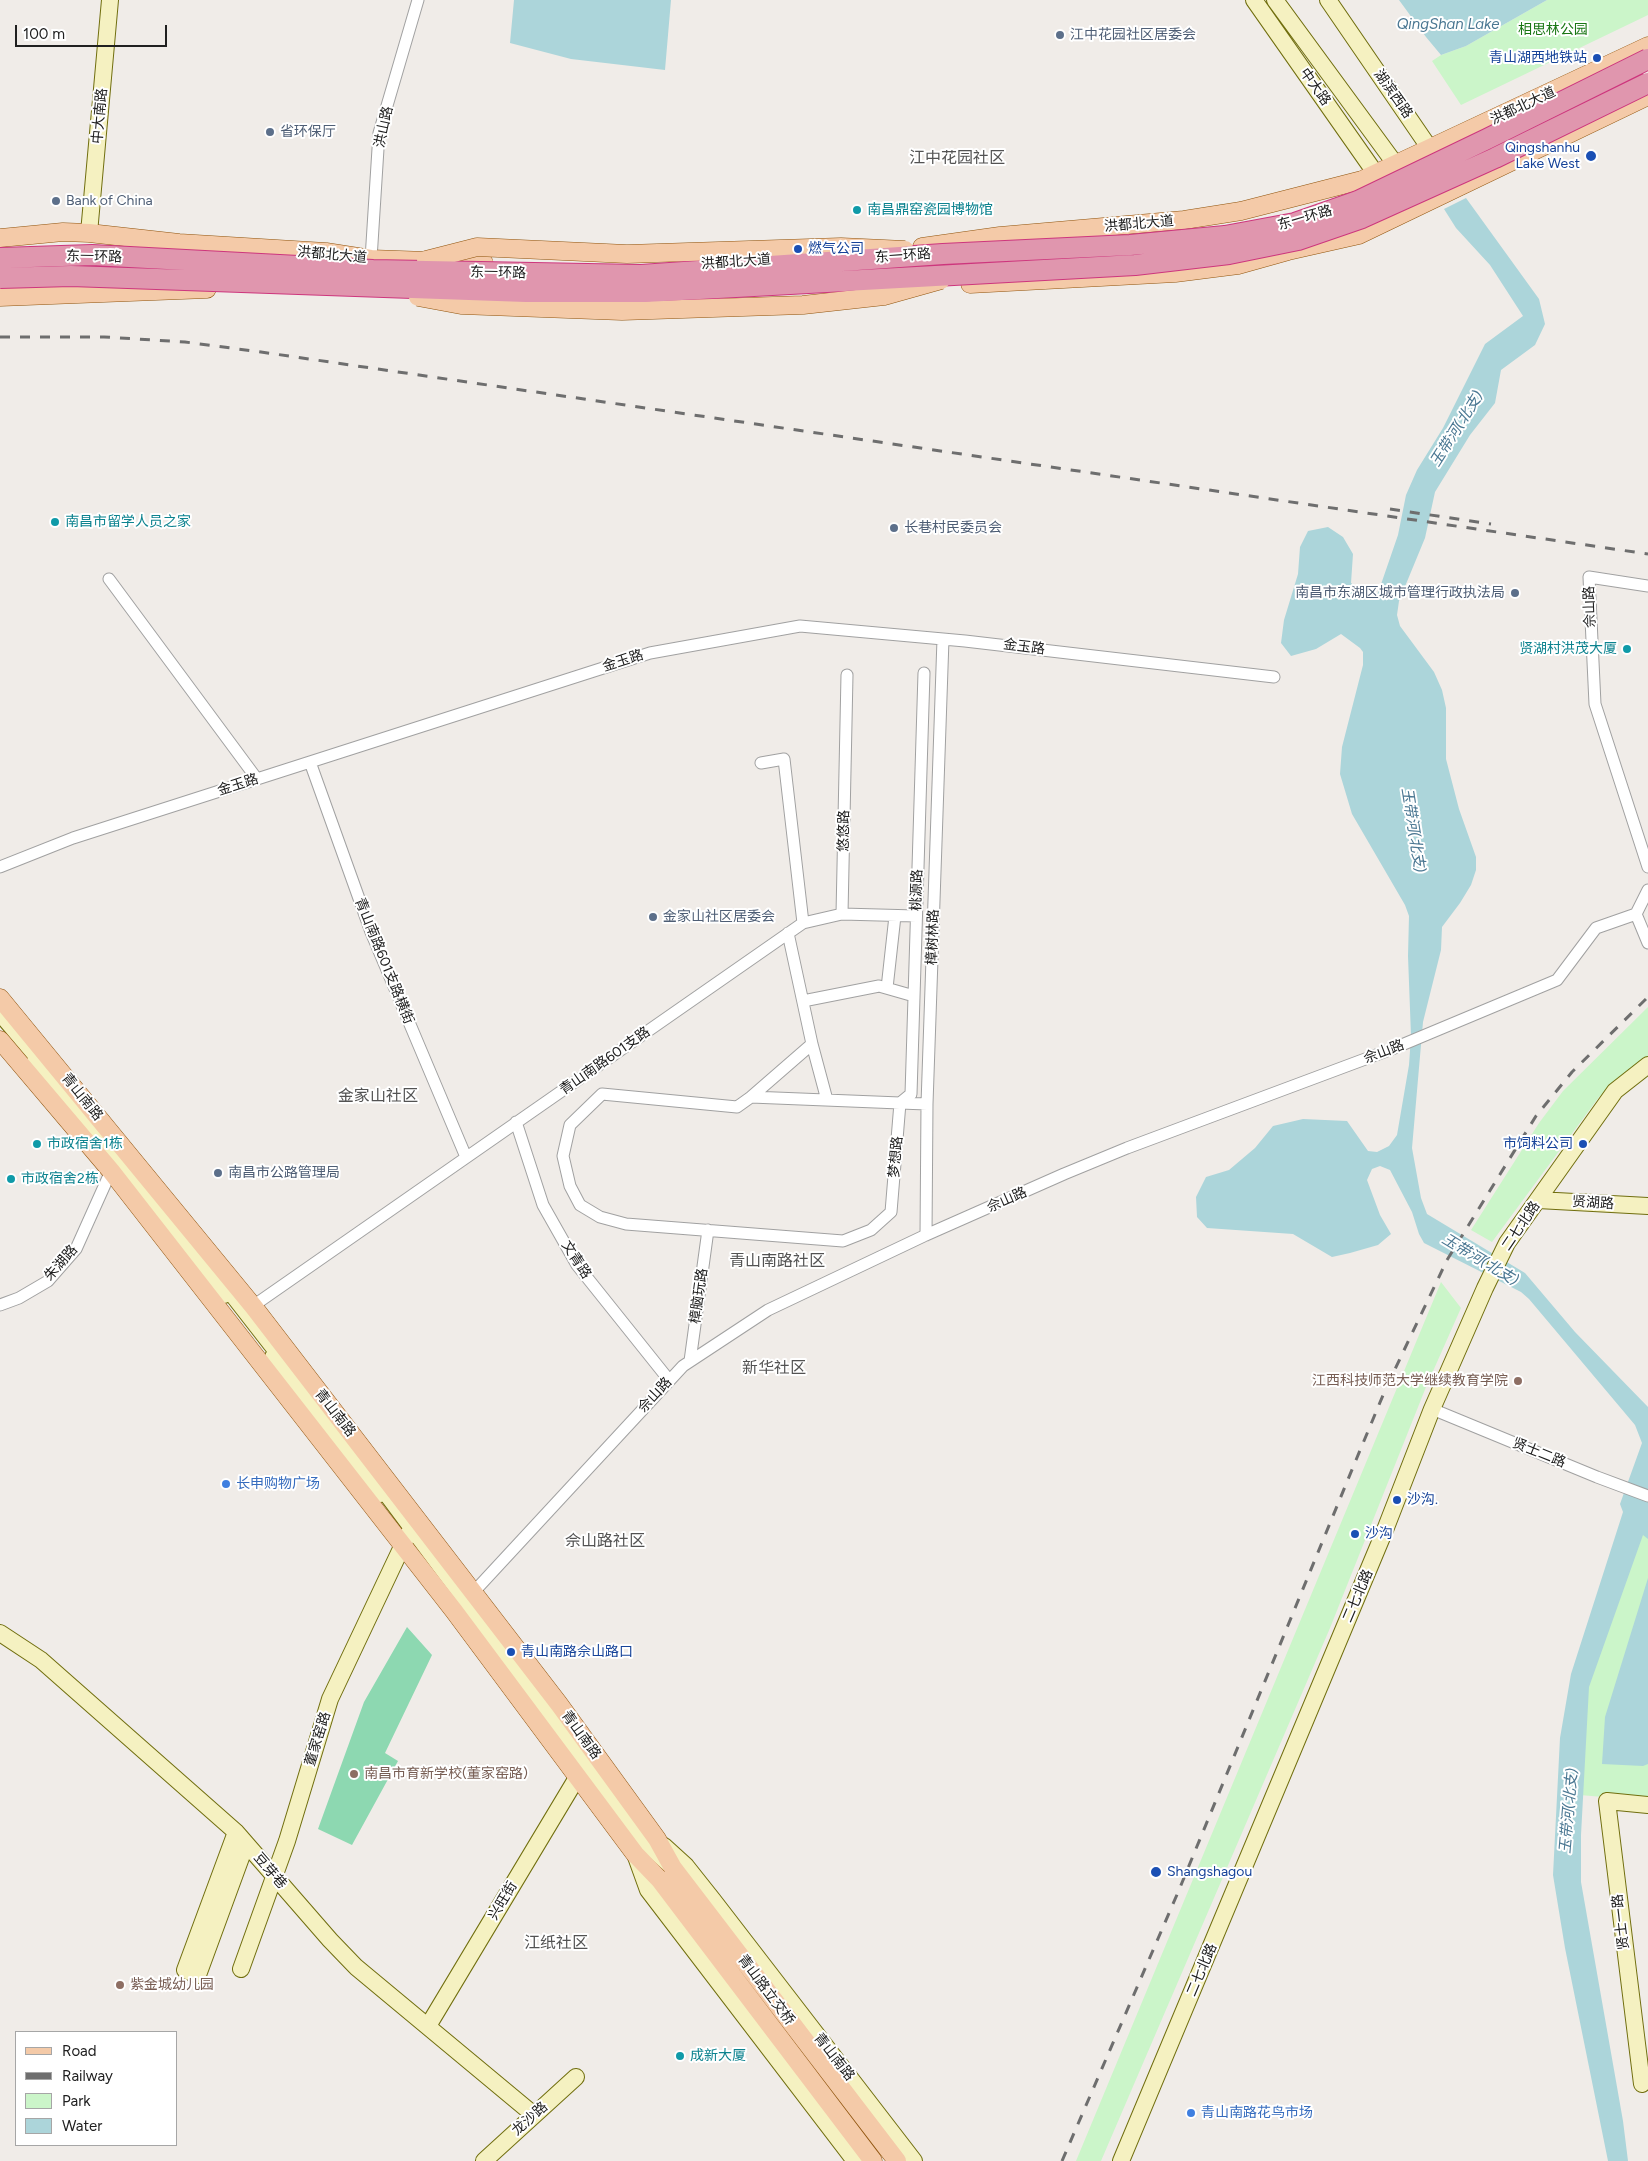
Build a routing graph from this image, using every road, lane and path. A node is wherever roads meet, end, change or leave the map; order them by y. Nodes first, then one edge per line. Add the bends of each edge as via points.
1 (110, 0) edge
2 (418, 0) edge
3 (1254, 0) edge
4 (1275, 0) edge
5 (1328, 0) edge
6 (1648, 46) edge
7 (1648, 59) edge
8 (1643, 89) edge
9 (1431, 149) junction
10 (1396, 166) junction
11 (1376, 174) junction
12 (1456, 188) junction
13 (89, 233) junction
14 (0, 238) edge
15 (943, 254) junction
16 (0, 258) edge
17 (371, 259) junction
18 (426, 260) junction
19 (954, 276) junction
20 (0, 278) edge
21 (0, 297) edge
22 (418, 297) junction
23 (109, 579) dead end
24 (1648, 586) edge
25 (943, 639) junction
26 (924, 673) dead end
27 (847, 675) dead end
28 (1274, 677) dead end
29 (310, 762) junction
30 (761, 763) dead end
31 (257, 779) junction
32 (0, 867) edge
33 (1648, 867) edge
34 (1648, 890) edge
35 (842, 914) junction
36 (1636, 914) junction
37 (895, 916) junction
38 (916, 916) junction
39 (803, 922) junction
40 (788, 933) junction
41 (1648, 943) edge
42 (887, 988) junction
43 (914, 996) junction
44 (0, 998) edge
45 (803, 1001) junction
46 (0, 1013) edge
47 (0, 1019) edge
48 (0, 1040) edge
49 (812, 1044) junction
50 (1648, 1065) edge
51 (751, 1097) junction
52 (827, 1100) junction
53 (900, 1103) junction
54 (927, 1104) junction
55 (516, 1122) junction
56 (466, 1157) junction
57 (111, 1171) junction
58 (1540, 1198) junction
59 (1648, 1201) edge
60 (1648, 1206) edge
61 (708, 1230) junction
62 (926, 1235) junction
63 (0, 1305) edge
64 (253, 1306) junction
65 (690, 1361) junction
66 (669, 1380) junction
67 (1432, 1409) junction
68 (1648, 1496) edge
69 (409, 1530) junction
70 (464, 1602) junction
71 (0, 1634) edge
72 (578, 1776) junction
73 (1648, 1805) edge
74 (241, 1838) junction
75 (657, 1839) junction
76 (635, 1854) junction
77 (673, 1868) junction
78 (274, 1877) junction
79 (660, 1880) junction
80 (241, 1970) dead end
81 (428, 2026) junction
82 (576, 2077) dead end
83 (1642, 2084) dead end
84 (534, 2115) junction
85 (484, 2161) edge
86 (855, 2161) edge
87 (873, 2161) edge
88 (897, 2161) edge
89 (914, 2161) edge
90 (1121, 2161) edge

1 - 13 main road, 中大南路
2 - 17 street, 洪山路 via 379,133
3 - 11 main road, 中大路
4 - 10 main road, 中大路
5 - 9 main road, 湖滨西路
6 - 9 main road, 洪都北大道
7 - 15 highway, 东一环路, bridge via 1358,201 1295,223 1225,236 1130,245
8 - 12 main road
8 - 19 highway, 东一环路, bridge via 1362,218 1298,240 1229,254 1135,265
9 - 10 main road, 洪都北大道
9 - 12 main road, 湖滨西路
10 - 11 main road, 洪都北大道
11 - 18 main road, 洪都北大道 via 1241,211 1184,220 1000,236 888,252 658,267
12 - 22 main road via 1358,235 1238,265 1175,273 864,287 636,303
13 - 14 main road, 洪都北大道
13 - 17 main road, 洪都北大道 via 179,243 326,252
15 - 16 highway, 东一环路, bridge via 641,275 373,270 92,256
15 - 18 main road, bridge via 841,247 627,254 477,247
17 - 18 main road, 洪都北大道
19 - 20 highway, 东一环路, bridge via 645,292 526,292 71,276
19 - 22 main road, bridge via 884,296 803,306 622,311 461,305
21 - 22 main road via 246,289
23 - 31 street
24 - 33 street, 佘山路 via 1589,577 1595,704
25 - 28 street, 金玉路
25 - 29 street, 金玉路 via 800,626 650,653
25 - 54 street, 樟树林路
26 - 38 street, 桃源路
27 - 35 street, 悠悠路
29 - 31 street, 金玉路
29 - 56 street, 青山南路601支路横街 via 371,932
30 - 39 street via 784,760
31 - 32 street, 金玉路 via 73,838
34 - 36 street
35 - 37 street
35 - 39 street
36 - 41 street
36 - 62 street, 佘山路 via 1596,928 1557,980 1429,1035 1127,1148
37 - 38 street
37 - 42 street
38 - 43 street, 桃源路
39 - 40 street, 青山南路601支路
40 - 45 street
40 - 55 street, 青山南路601支路
42 - 43 street
42 - 45 street via 879,986
43 - 53 street, 桃源路 via 911,1094
44 - 64 main road, 青山南路
45 - 49 street
46 - 69 main road via 167,1212 336,1427
47 - 69 main road via 342,1442
48 - 57 main road, 青山南路
49 - 51 street
49 - 52 street
50 - 58 main road, 二七北路 via 1615,1091
51 - 52 street, 梦想路
51 - 61 street, 梦想路 via 737,1107 602,1094 570,1125 563,1156 570,1186 580,1205 600,1217 626,1224
52 - 53 street, 梦想路
53 - 54 street
53 - 61 street, 梦想路 via 891,1212 871,1230 843,1241
54 - 62 street, 樟树林路
55 - 56 street, 青山南路601支路
55 - 66 street, 文青路 via 544,1205 577,1265
56 - 64 street, 青山南路601支路
57 - 63 street, 朱湖路 via 76,1249 48,1281
57 - 69 main road, 青山南路
58 - 59 main road, 贤湖路
58 - 60 main road, 贤湖路
58 - 67 main road, 二七北路 via 1507,1243
61 - 65 street, 樟脑玩路
62 - 65 street, 佘山路 via 768,1310
64 - 69 main road, 青山南路
65 - 66 street, 佘山路
66 - 70 street, 佘山路
67 - 68 street, 贤士二路
67 - 90 main road, 二七北路 via 1385,1530
69 - 70 main road, 青山南路
69 - 70 main road, 青山南路
69 - 78 main road, 董家窑路 via 330,1699
70 - 72 main road, 青山南路
70 - 75 main road, 青山南路 via 559,1704
70 - 77 main road via 649,1846
70 - 79 main road
71 - 74 main road, 豆芽巷 via 41,1660
72 - 76 main road, 青山南路
72 - 81 main road, 兴旺街
73 - 83 main road, 贤士一路 via 1607,1802
74 - 74 main road via 185,1970 198,1975
74 - 78 main road, 豆芽巷
75 - 77 main road, 青山南路
75 - 89 main road, 青山南路 via 686,1866 708,1893
76 - 79 main road, 青山南路
76 - 86 main road, 青山南路 via 648,1890
77 - 88 main road, 青山路立交桥
78 - 80 main road, 董家窑路
78 - 81 main road, 豆芽巷 via 356,1967
79 - 87 main road, 青山路立交桥
81 - 84 main road, 豆芽巷
82 - 84 main road, 龙沙路
84 - 85 main road, 龙沙路

